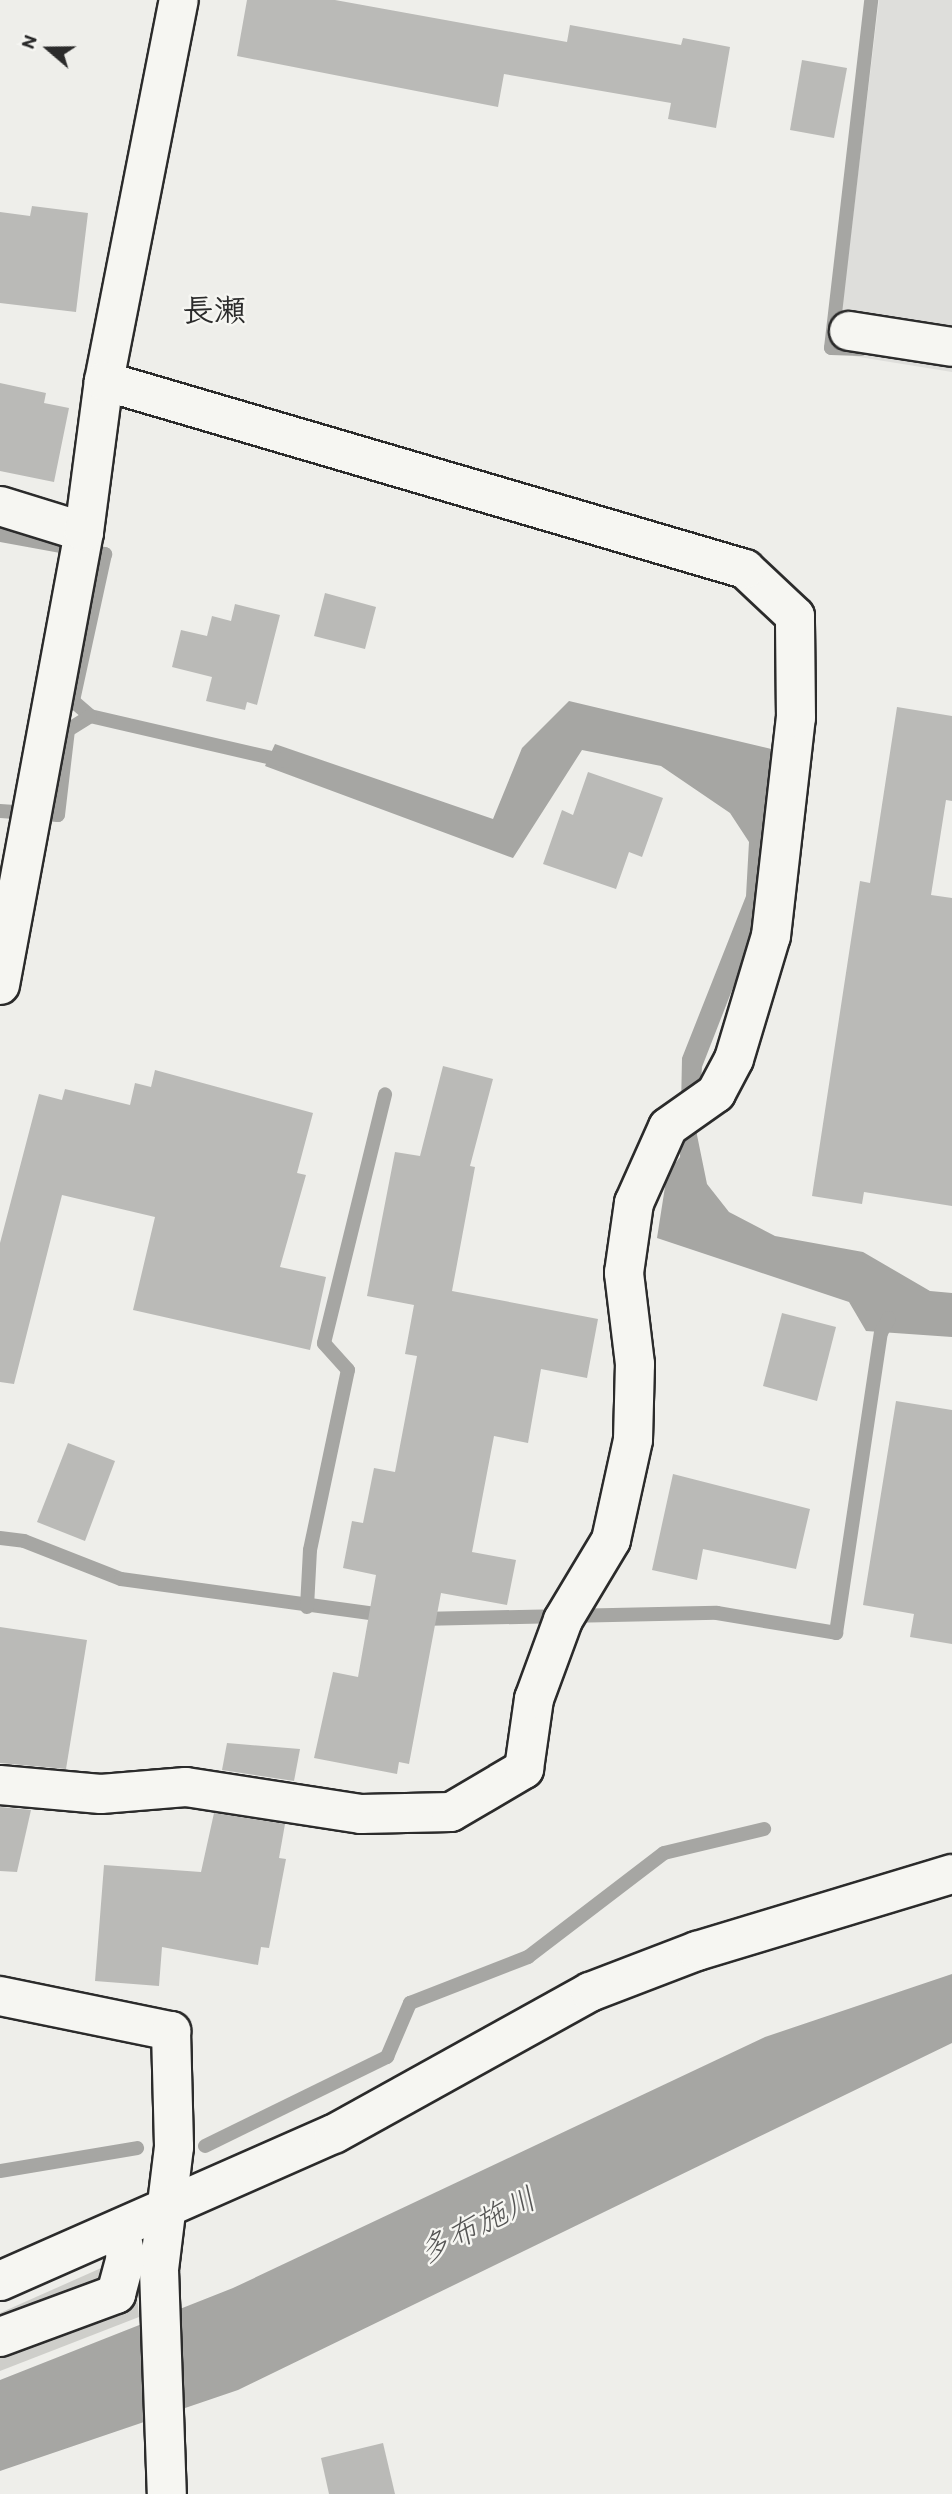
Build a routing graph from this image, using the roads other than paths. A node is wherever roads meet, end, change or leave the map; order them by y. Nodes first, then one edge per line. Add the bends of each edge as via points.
1 (178, 0) edge
2 (849, 331) dead end
3 (952, 347) edge
4 (104, 381) junction
5 (0, 506) edge
6 (81, 550) junction
7 (0, 985) edge
8 (0, 1785) edge
9 (952, 1874) edge
10 (0, 1996) edge
11 (167, 2212) junction
12 (120, 2230) junction
13 (0, 2281) edge
14 (0, 2337) edge
15 (167, 2476) edge

1 - 4 street
2 - 3 street
4 - 6 street
4 - 8 street via 745,569 795,616 796,718 771,936 734,1059 716,1093 668,1127 634,1203 624,1273 635,1364 633,1440 611,1540 576,1598 534,1699 524,1769 451,1812 361,1814 186,1787 101,1794
5 - 6 street
6 - 7 street
9 - 11 street via 697,1951 590,1992 334,2134
10 - 11 street via 171,2031 174,2147
11 - 12 street
11 - 15 street via 159,2270
12 - 13 street
12 - 14 street via 126,2258 116,2294

